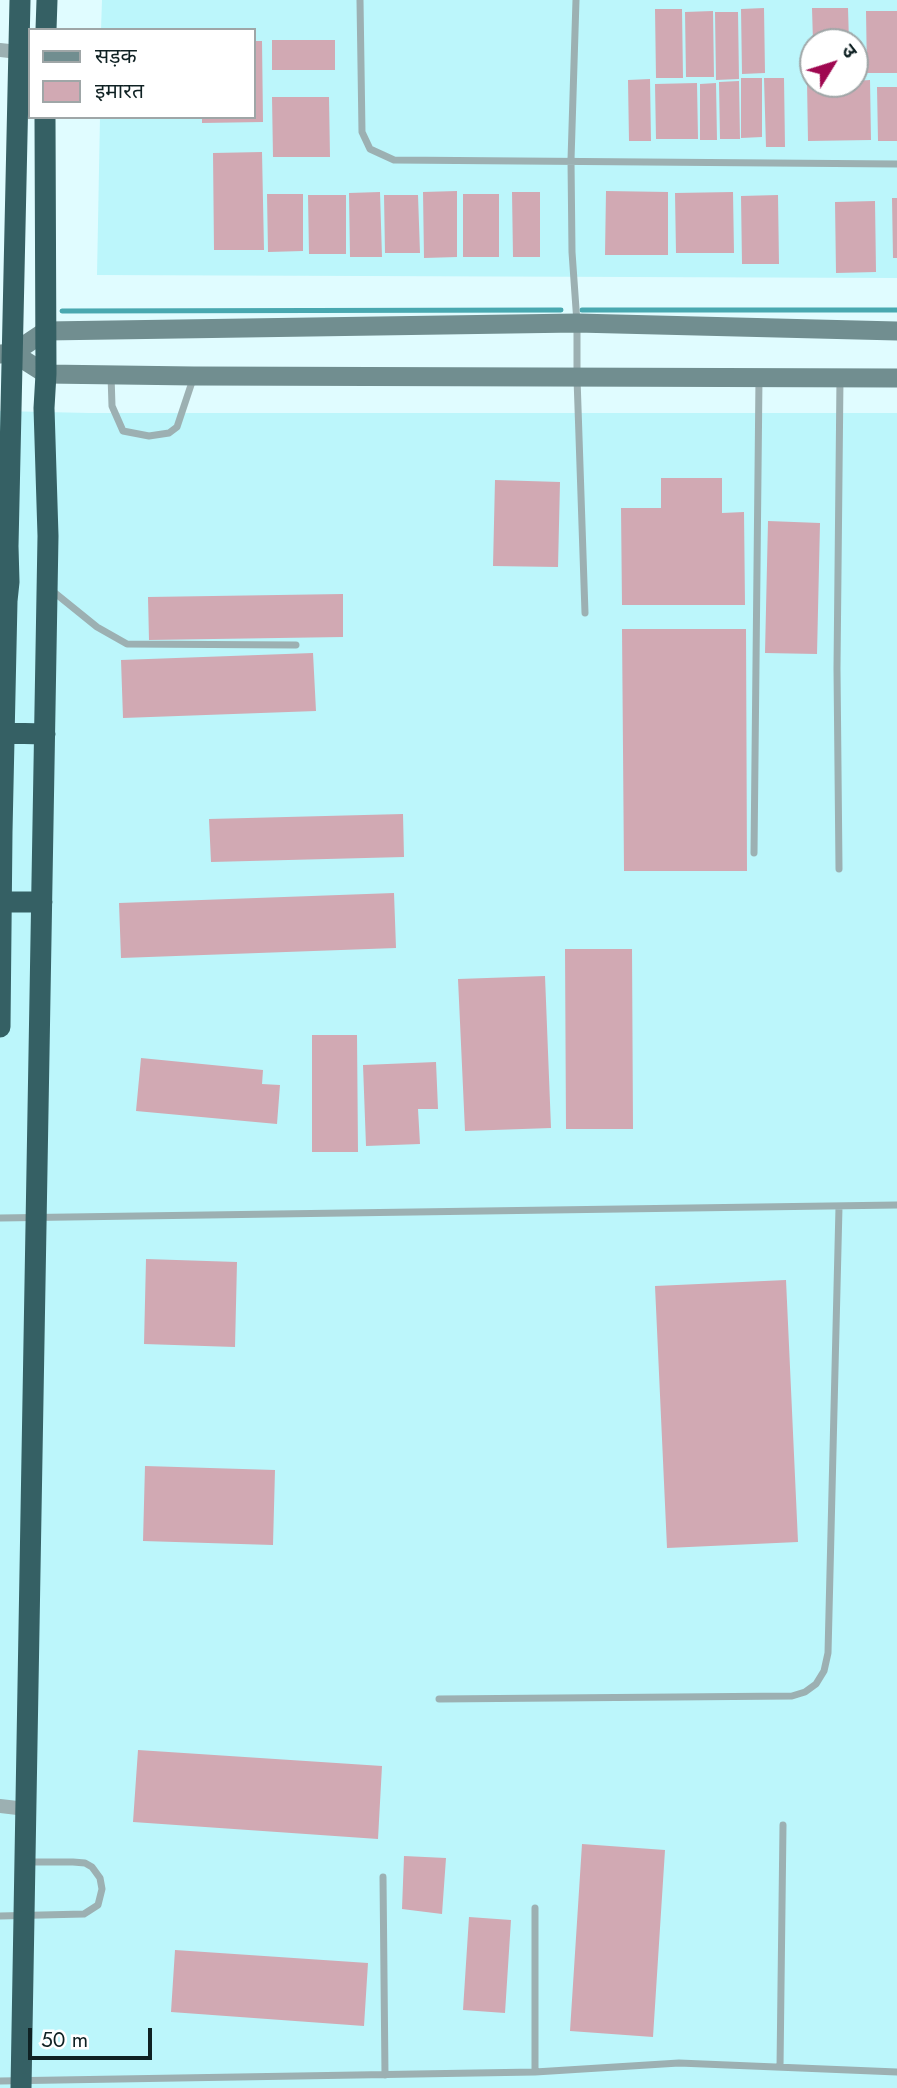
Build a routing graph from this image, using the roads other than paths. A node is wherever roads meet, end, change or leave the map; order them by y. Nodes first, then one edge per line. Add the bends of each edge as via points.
1 (20, 0) edge
2 (47, 0) edge
3 (360, 0) edge
4 (576, 0) edge
5 (46, 28) edge
6 (9, 50) edge
7 (46, 119) edge
8 (571, 160) junction
9 (897, 164) edge
10 (7, 288) edge
11 (577, 323) junction
12 (46, 331) junction
13 (897, 331) edge
14 (6, 354) edge
15 (46, 374) junction
16 (111, 374) junction
17 (194, 376) junction
18 (577, 378) junction
19 (759, 378) junction
20 (840, 378) junction
21 (897, 378) edge
22 (5, 582) edge
23 (47, 587) junction
24 (585, 612) dead end
25 (3, 630) edge
26 (296, 645) dead end
27 (45, 734) junction
28 (3, 743) edge
29 (1, 831) edge
30 (754, 853) dead end
31 (839, 869) dead end
32 (1, 902) edge
33 (42, 902) junction
34 (0, 1027) edge
35 (897, 1205) edge
36 (839, 1207) junction
37 (0, 1218) edge
38 (36, 1218) junction
39 (439, 1699) dead end
40 (0, 1806) edge
41 (26, 1809) junction
42 (783, 1825) dead end
43 (26, 1862) junction
44 (383, 1877) dead end
45 (535, 1908) dead end
46 (0, 1916) edge
47 (24, 1916) junction
48 (780, 2067) junction
49 (535, 2072) junction
50 (897, 2072) edge
51 (385, 2075) junction
52 (0, 2081) edge
53 (21, 2084) edge

1 - 6 highway
2 - 5 highway
3 - 8 lane via 362,132 370,149 394,160
4 - 8 lane
6 - 10 highway
7 - 12 highway
8 - 9 lane
8 - 11 lane
10 - 14 highway
11 - 12 street
11 - 13 street
11 - 18 lane
12 - 14 street
12 - 15 highway
14 - 15 street
14 - 22 highway
15 - 16 street
15 - 23 highway
16 - 17 street
16 - 17 lane via 112,406 119,425 123,431 149,436 177,427
17 - 18 street
18 - 19 street
18 - 24 lane
19 - 20 street
19 - 30 lane
20 - 21 street
20 - 31 lane
22 - 25 highway
23 - 26 lane via 97,627 127,644
23 - 27 highway
25 - 28 highway
27 - 28 highway
27 - 33 highway
28 - 29 highway
29 - 32 highway
32 - 33 highway
32 - 34 highway
33 - 38 highway
35 - 36 lane
36 - 38 lane
36 - 39 lane via 828,1653 816,1684 792,1696
37 - 38 lane
38 - 41 highway
40 - 41 street
41 - 43 highway
42 - 48 lane
43 - 47 highway
43 - 47 lane via 85,1864 100,1878 102,1889 98,1905 85,1914
44 - 51 lane
45 - 49 lane
46 - 47 lane
47 - 53 highway
48 - 49 lane via 679,2063
48 - 50 lane
49 - 51 lane
51 - 53 lane
52 - 53 lane

